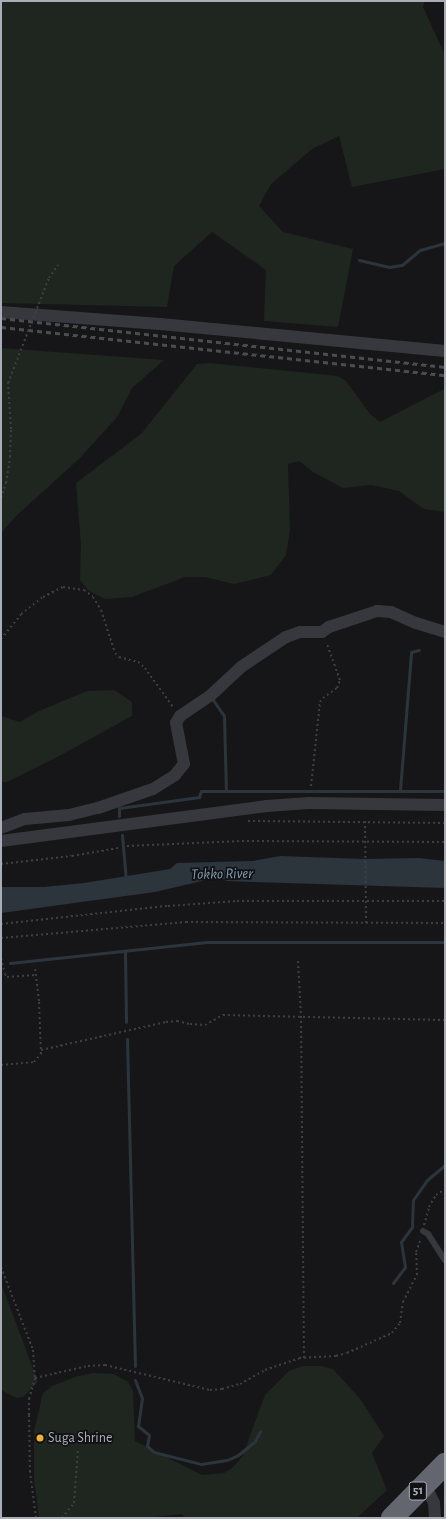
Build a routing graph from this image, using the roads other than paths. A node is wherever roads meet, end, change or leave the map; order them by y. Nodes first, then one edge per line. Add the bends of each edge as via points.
1 (1, 312) edge
2 (445, 351) edge
3 (445, 632) edge
4 (445, 805) edge
5 (1, 828) edge
6 (1, 841) edge
7 (423, 1231) road end
8 (445, 1260) edge
9 (445, 1464) edge
10 (421, 1488) junction
11 (392, 1518) edge
12 (435, 1518) edge

1 - 2 street
3 - 5 street via 384,611 370,612 322,632 300,632 286,637 240,667 210,696 180,716 176,723 184,764 175,775 153,789 98,808 69,815 25,819
4 - 6 street via 309,803 267,806
7 - 8 lane via 428,1234
9 - 10 highway, 51
10 - 11 highway, 51
10 - 12 street via 430,1495 434,1503

